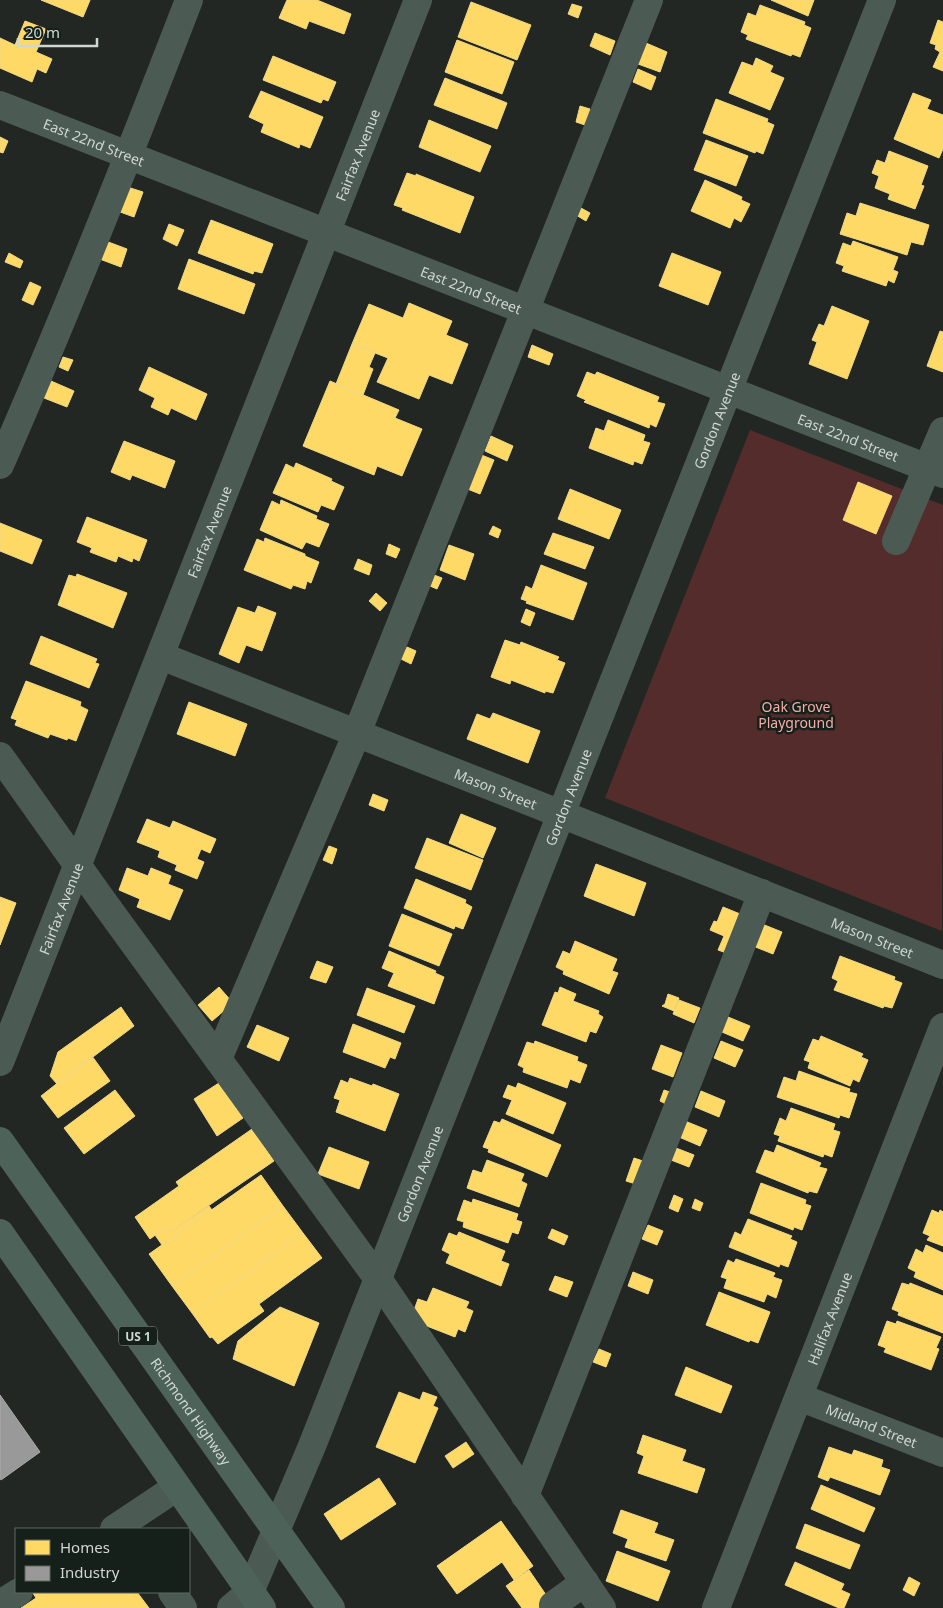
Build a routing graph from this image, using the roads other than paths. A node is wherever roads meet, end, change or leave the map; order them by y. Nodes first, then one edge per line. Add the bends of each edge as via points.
1 (189, 0) edge
2 (418, 0) edge
3 (649, 0) edge
4 (882, 0) edge
5 (0, 105) edge
6 (129, 156) junction
7 (327, 233) junction
8 (526, 311) junction
9 (729, 391) junction
10 (943, 431) edge
11 (0, 465) edge
12 (936, 472) edge
13 (896, 541) dead end
14 (161, 656) junction
15 (357, 733) junction
16 (0, 756) edge
17 (561, 813) junction
18 (78, 866) junction
19 (762, 893) junction
20 (943, 965) edge
21 (7, 1016) edge
22 (943, 1028) edge
23 (218, 1059) junction
24 (0, 1062) edge
25 (0, 1141) edge
26 (2, 1238) edge
27 (378, 1279) junction
28 (799, 1397) junction
29 (943, 1454) edge
30 (177, 1487) junction
31 (525, 1496) junction
32 (121, 1527) edge
33 (276, 1531) junction
34 (584, 1582) junction
35 (17, 1593) edge
36 (173, 1593) edge
37 (248, 1603) edge
38 (0, 1604) edge
39 (553, 1605) dead end
40 (183, 1608) edge
41 (331, 1608) edge
42 (602, 1608) edge
43 (716, 1608) edge

1 - 6 street
2 - 7 street, Fairfax Avenue
3 - 8 street
4 - 9 street, Gordon Avenue
5 - 6 street, East 22nd Street
6 - 7 street, East 22nd Street
6 - 11 street
7 - 8 street, East 22nd Street
7 - 14 street, Fairfax Avenue
8 - 9 street, East 22nd Street
8 - 15 street
9 - 12 street, East 22nd Street
9 - 17 street, Gordon Avenue
10 - 12 street
12 - 13 street
14 - 15 street, Mason Street
14 - 18 street, Fairfax Avenue
15 - 17 street, Mason Street
15 - 23 street
16 - 18 street
17 - 19 street, Mason Street
17 - 27 street, Gordon Avenue
18 - 21 street, Fairfax Avenue
18 - 23 street
19 - 20 street, Mason Street
19 - 31 street
21 - 24 street, Fairfax Avenue
22 - 28 street, Halifax Avenue
23 - 27 street
25 - 33 main road, Richmond Highway / US 1
26 - 30 main road
27 - 31 street
27 - 33 street, Gordon Avenue
28 - 29 street, Midland Street
28 - 43 street, Halifax Avenue
30 - 32 street
30 - 37 main road
31 - 34 street
33 - 37 street, Gordon Avenue
33 - 41 main road, Richmond Highway / US 1
34 - 39 street
34 - 42 street
35 - 38 street
36 - 40 street

